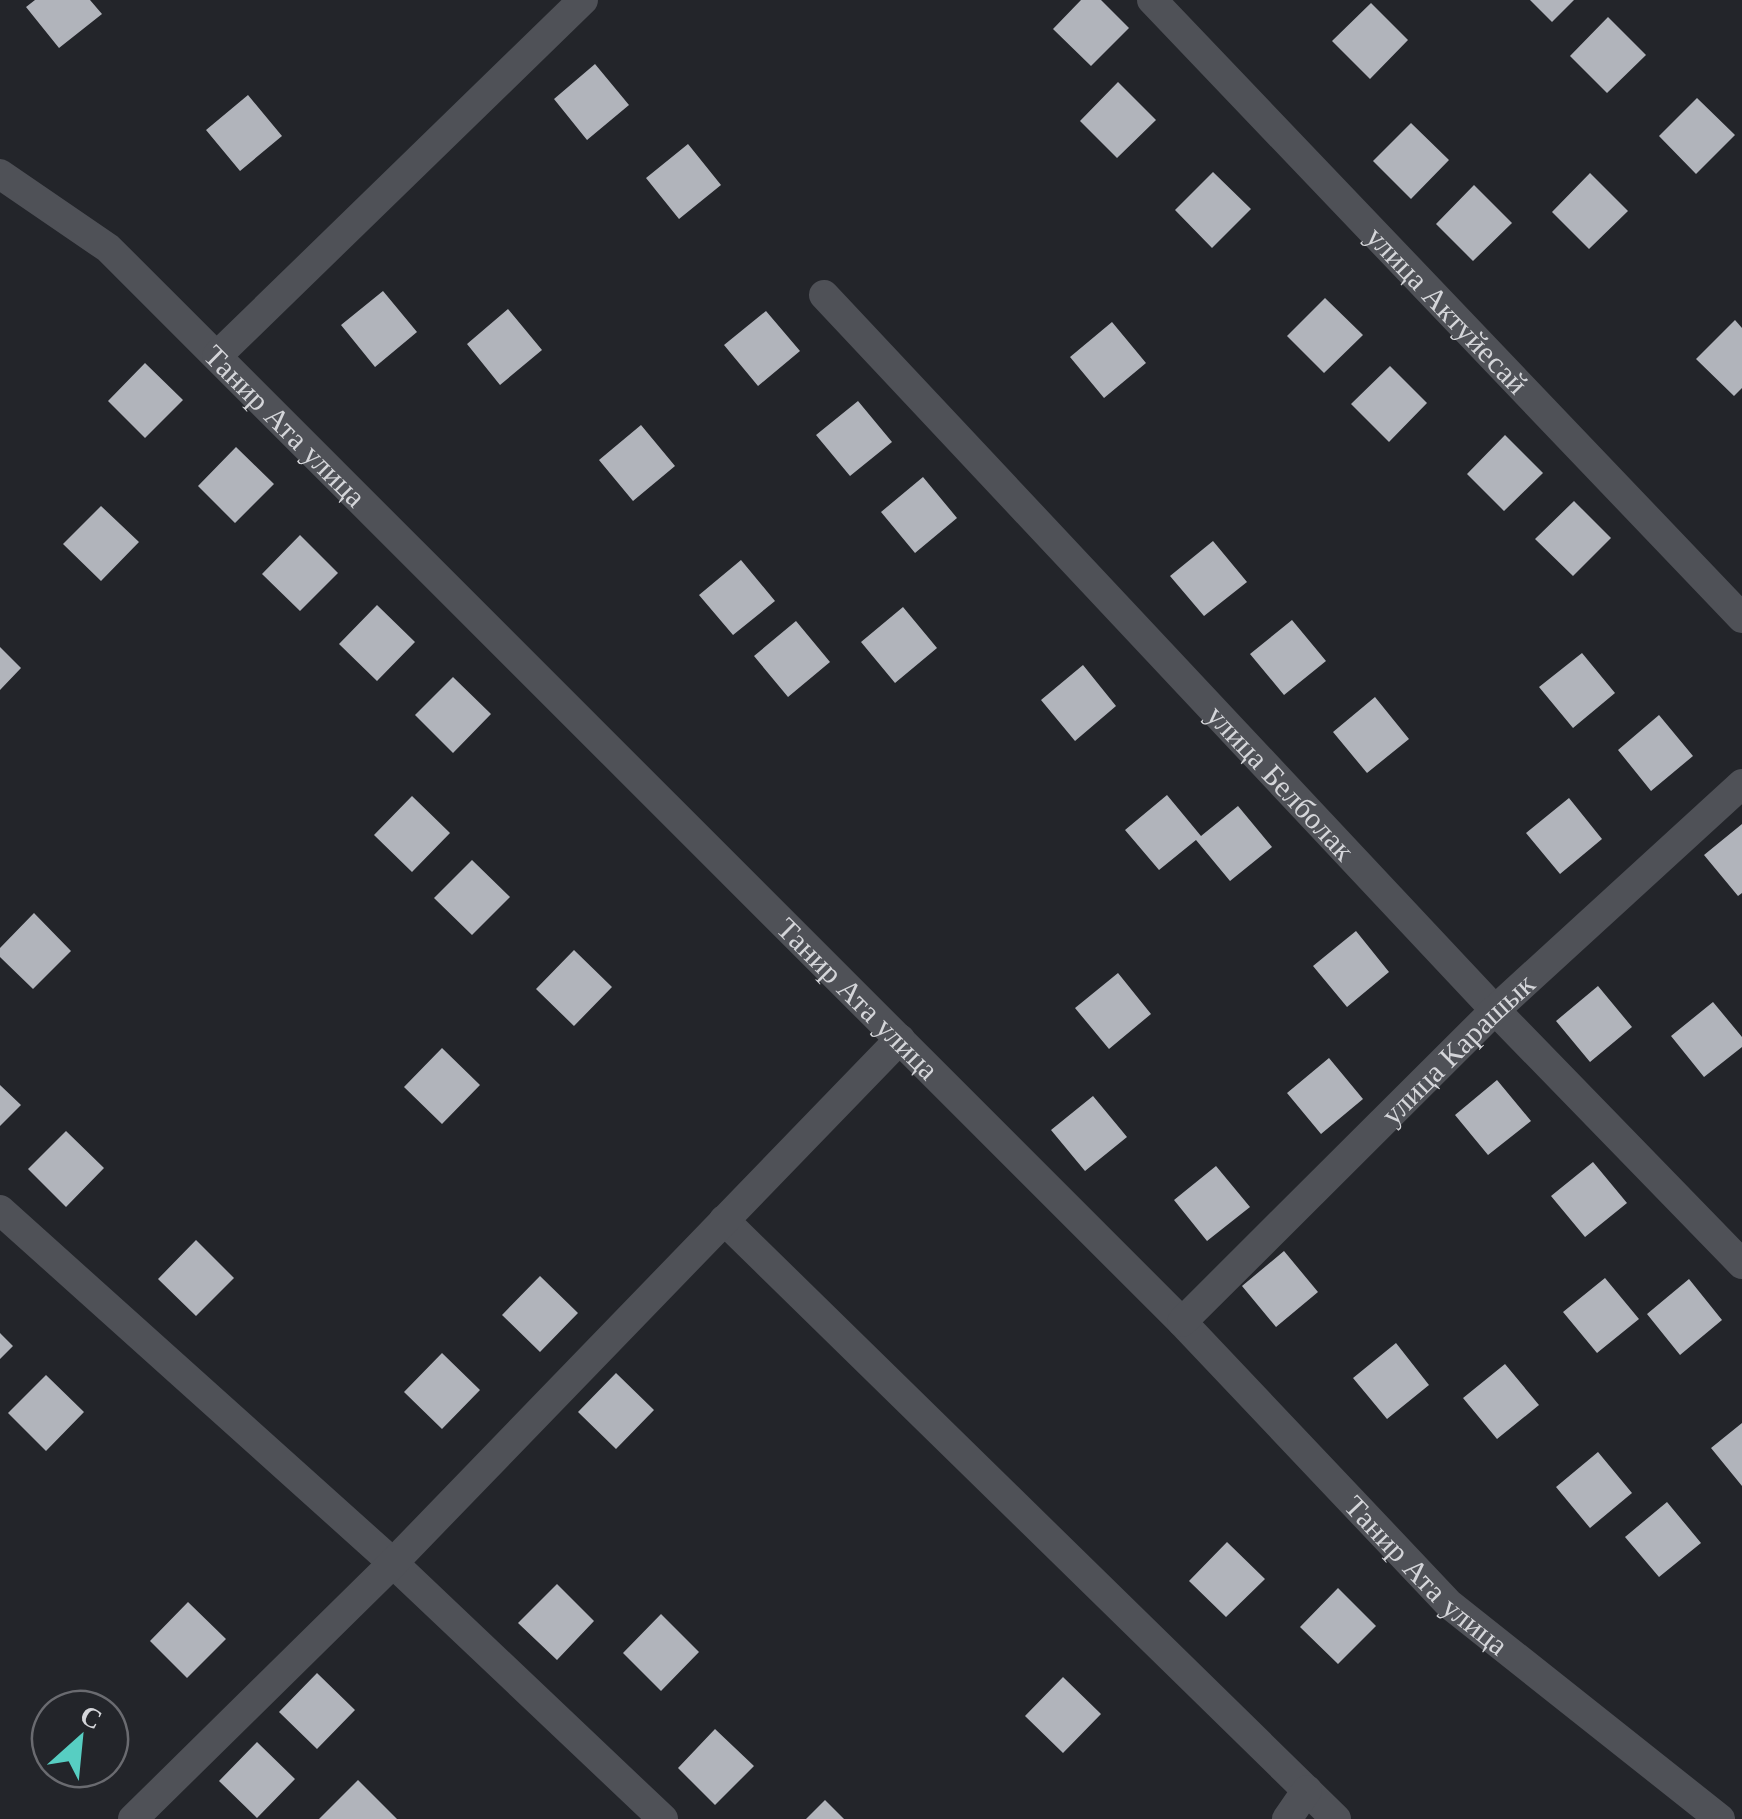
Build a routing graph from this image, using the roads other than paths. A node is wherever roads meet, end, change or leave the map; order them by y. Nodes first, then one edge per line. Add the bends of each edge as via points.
1 (583, 0) edge
2 (1152, 0) edge
3 (0, 174) edge
4 (824, 295) dead end
5 (217, 356) junction
6 (1742, 618) edge
7 (1742, 784) edge
8 (1495, 1010) junction
9 (900, 1039) junction
10 (0, 1210) edge
11 (724, 1220) junction
12 (1742, 1264) edge
13 (1182, 1322) junction
14 (394, 1563) junction
15 (1307, 1790) junction
16 (134, 1819) edge
17 (663, 1819) edge
18 (1287, 1819) edge
19 (1336, 1819) edge
20 (1720, 1819) edge

1 - 5 street
2 - 6 street, улица Актуйесай
3 - 5 street, Танир Ата улица via 108,248
4 - 8 street, улица Белболак
5 - 9 street, Танир Ата улица
7 - 8 street, улица Карашык
8 - 12 street, улица Белболак
8 - 13 street, улица Карашык
9 - 11 street
9 - 13 street, Танир Ата улица
10 - 14 street
11 - 14 street
11 - 15 street
13 - 20 street, Танир Ата улица via 1449,1604
14 - 16 street
14 - 17 street
15 - 18 street
15 - 19 street

